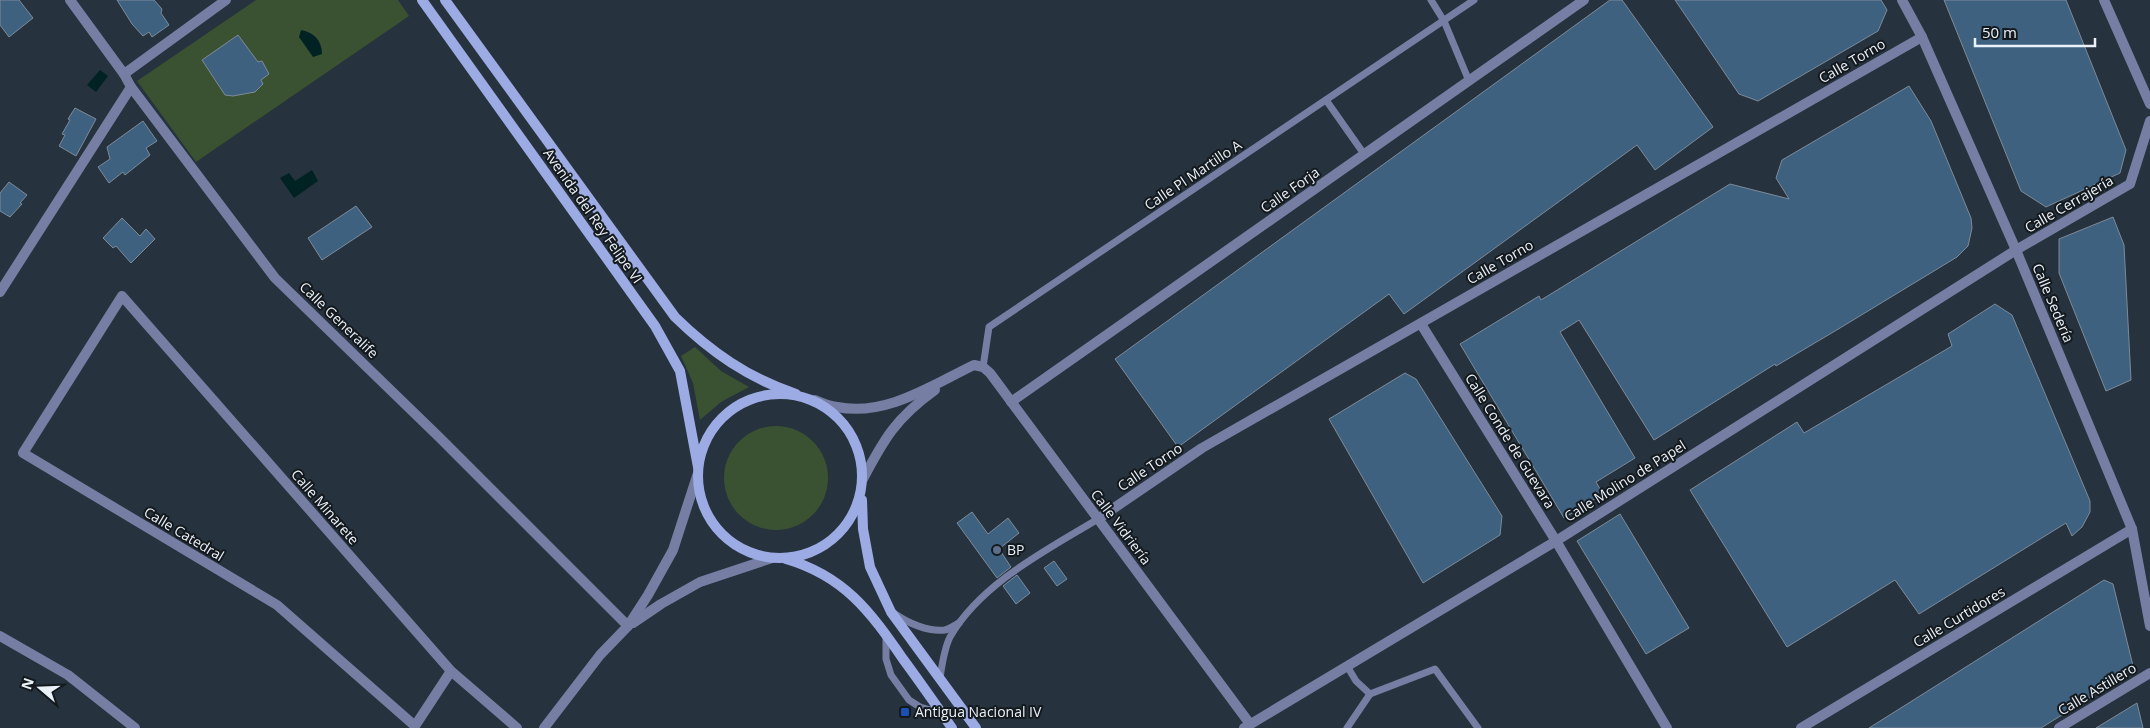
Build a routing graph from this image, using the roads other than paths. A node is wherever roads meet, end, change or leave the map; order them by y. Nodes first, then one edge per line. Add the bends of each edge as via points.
1 (70, 0) edge
2 (226, 0) edge
3 (422, 0) edge
4 (445, 0) edge
5 (1431, 0) edge
6 (1474, 0) edge
7 (1584, 0) edge
8 (1902, 0) edge
9 (2104, 0) edge
10 (1444, 21) junction
11 (1922, 37) junction
12 (124, 74) junction
13 (1469, 80) junction
14 (130, 87) junction
15 (1326, 100) junction
16 (2150, 104) edge
17 (2150, 121) edge
18 (1364, 154) junction
19 (2016, 250) junction
20 (0, 292) edge
21 (122, 296) joint
22 (1421, 324) junction
23 (982, 367) junction
24 (960, 372) junction
25 (796, 394) junction
26 (815, 400) junction
27 (1011, 402) junction
28 (698, 470) junction
29 (862, 480) junction
30 (861, 491) junction
31 (1098, 519) junction
32 (2132, 529) junction
33 (1556, 540) junction
34 (777, 558) junction
35 (891, 612) junction
36 (962, 621) junction
37 (628, 626) junction
38 (2150, 626) edge
39 (886, 635) junction
40 (0, 636) edge
41 (1347, 666) junction
42 (451, 671) junction
43 (2150, 673) edge
44 (940, 678) junction
45 (1370, 694) junction
46 (942, 714) junction
47 (1247, 726) edge
48 (134, 728) edge
49 (517, 728) edge
50 (544, 728) edge
51 (952, 728) edge
52 (976, 728) edge
53 (1347, 728) edge
54 (1478, 728) edge
55 (1668, 728) edge
56 (1800, 728) edge
57 (2059, 728) edge

1 - 12 street, Calle Generalife
2 - 12 street
3 - 28 main road, Avenida del Rey Felipe VI via 663,340 680,371
4 - 25 main road, Avenida del Rey Felipe VI via 675,316 695,336 745,372 768,385
5 - 10 lane
6 - 10 lane, Calle Pl Martillo A
7 - 13 street, Calle Forja
8 - 11 street, Calle Sedería
9 - 16 street
10 - 13 lane
10 - 15 lane, Calle Pl Martillo A
11 - 19 street, Calle Sedería
11 - 22 street, Calle Torno
12 - 14 street, Calle Generalife
13 - 18 street, Calle Forja
14 - 20 street
14 - 37 street, Calle Generalife via 275,278
15 - 18 lane
15 - 23 lane, Calle Pl Martillo A via 989,327
17 - 19 street, Calle Cerrajería via 2130,184
18 - 27 street, Calle Forja
19 - 32 street, Calle Sedería
19 - 33 street, Calle Molino de Papel
21 - 42 street, Calle Minarete
21 - 42 street, Calle Catedral via 23,453 276,605 415,726
22 - 31 street, Calle Torno via 1202,448
22 - 33 street, Calle Conde de Guevara
23 - 24 street via 974,366
23 - 27 street, Calle Vidriería
24 - 26 street via 884,406 843,408
24 - 29 street via 915,404 893,427
25 - 26 main road
25 - 28 main road via 769,394 743,402 728,412 705,440
26 - 29 main road via 838,418 855,441 861,460
27 - 31 street, Calle Vidriería
28 - 34 main road via 701,498 710,521 727,539 749,552
28 - 37 street via 673,550
29 - 30 main road
30 - 34 main road via 856,509 833,539 809,552
30 - 35 main road via 870,567
31 - 36 lane via 1008,575
31 - 47 street, Calle Vidriería
32 - 38 street, Calle Sedería
32 - 56 street, Calle Curtidores
33 - 41 street, Calle Molino de Papel
33 - 55 street, Calle Conde de Guevara
34 - 37 street via 700,582
34 - 39 main road via 804,565 846,589 874,617
35 - 36 lane via 906,622 927,628 945,630
35 - 44 main road
36 - 44 lane via 950,638
37 - 50 street via 600,655
39 - 46 main road
39 - 46 lane via 886,659 891,675 909,700
40 - 48 street via 68,675
41 - 45 lane via 1356,681
41 - 47 street, Calle Molino de Papel
42 - 49 street, Calle Minarete
43 - 57 street, Calle Astillero
44 - 52 main road
45 - 53 lane
45 - 54 lane via 1435,668
46 - 51 main road

